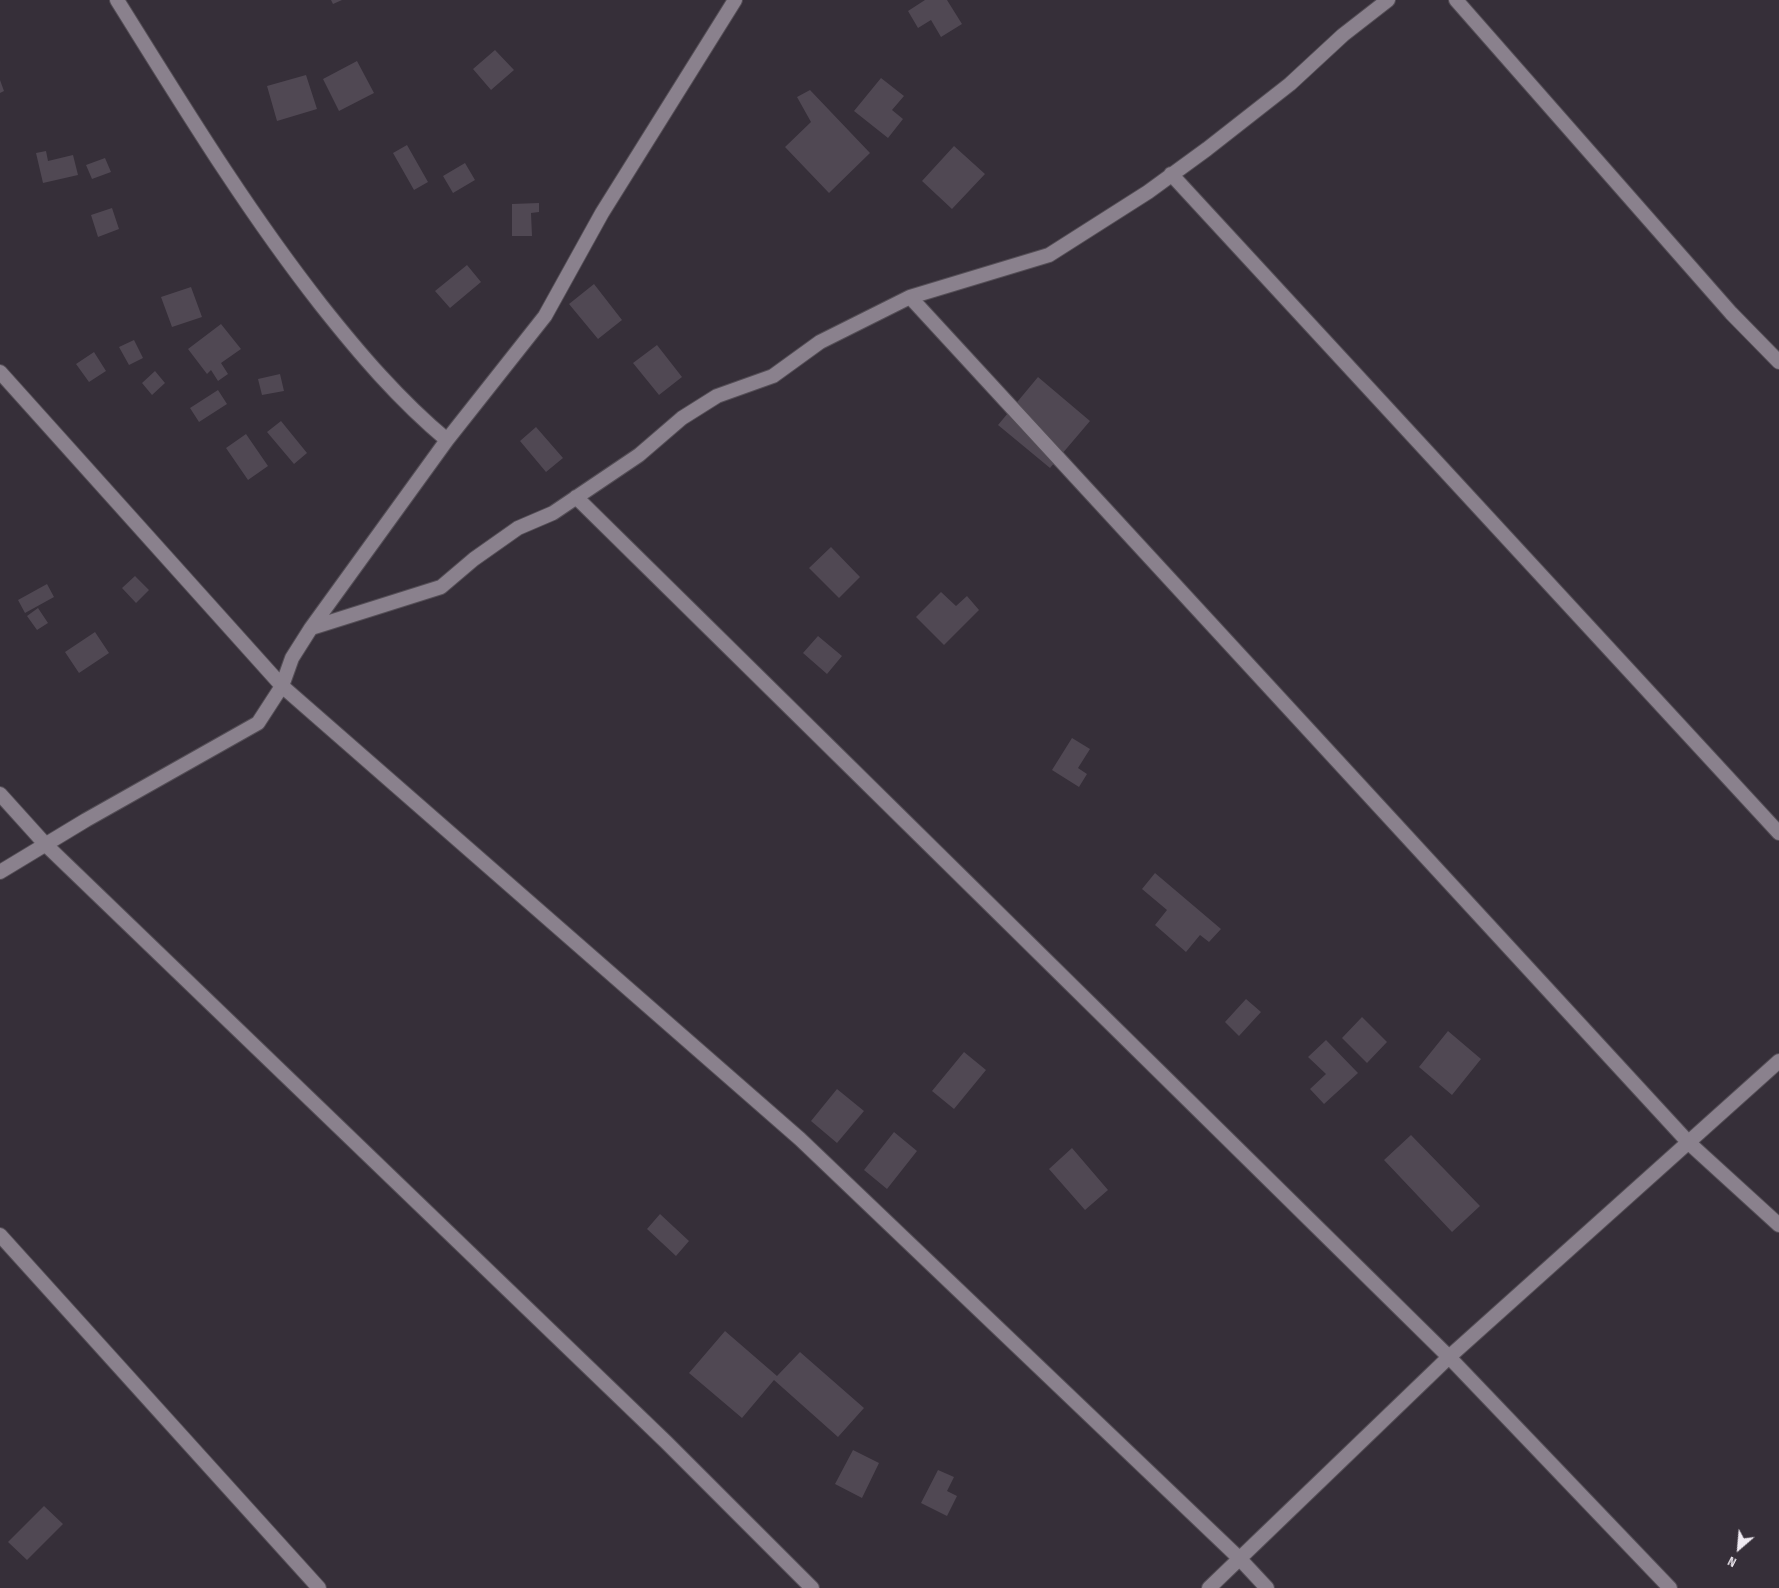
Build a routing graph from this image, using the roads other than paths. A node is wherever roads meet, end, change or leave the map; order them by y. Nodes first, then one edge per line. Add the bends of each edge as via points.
1 (118, 0) edge
2 (735, 0) edge
3 (1388, 0) edge
4 (1456, 0) edge
5 (1171, 174) junction
6 (910, 297) junction
7 (1779, 362) edge
8 (0, 372) edge
9 (447, 440) junction
10 (576, 497) junction
11 (310, 628) junction
12 (282, 686) junction
13 (0, 794) edge
14 (1779, 832) edge
15 (46, 845) junction
16 (0, 872) edge
17 (1779, 1062) edge
18 (1689, 1143) junction
19 (1779, 1225) edge
20 (0, 1235) edge
21 (1449, 1357) junction
22 (1239, 1558) junction
23 (319, 1588) edge
24 (812, 1588) edge
25 (1209, 1588) edge
26 (1267, 1588) edge
27 (1670, 1588) edge

1 - 9 street via 211,152 287,262 352,344 420,418
2 - 9 street via 602,213 545,316
3 - 5 street via 1343,35 1290,84
4 - 7 street via 1731,313
5 - 6 street via 1049,255
5 - 14 street
6 - 10 street via 820,342 773,376 716,396 682,418 639,455
6 - 18 street
8 - 12 street
9 - 11 street
10 - 11 street via 553,513 518,528 441,587
10 - 21 street
11 - 12 street via 292,658
12 - 15 street via 258,723
12 - 22 street via 800,1139
13 - 15 street
15 - 16 street
15 - 24 street via 666,1442
17 - 18 street
18 - 19 street
18 - 21 street
20 - 23 street
21 - 22 street
21 - 27 street
22 - 25 street
22 - 26 street

